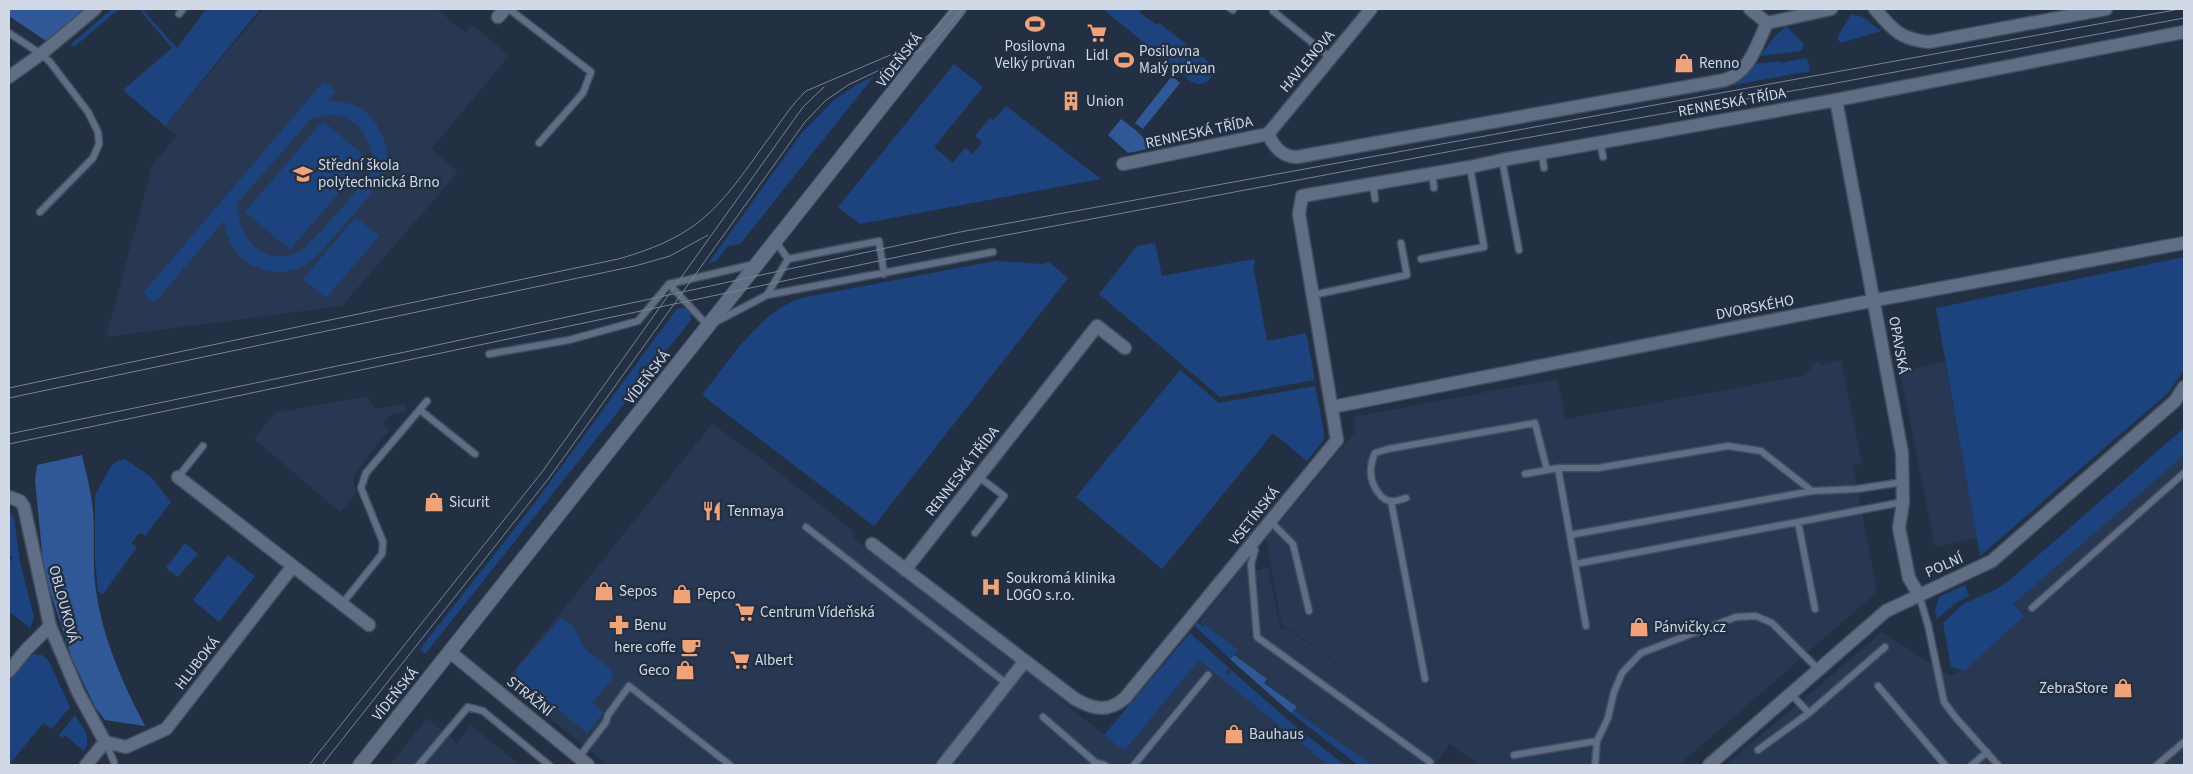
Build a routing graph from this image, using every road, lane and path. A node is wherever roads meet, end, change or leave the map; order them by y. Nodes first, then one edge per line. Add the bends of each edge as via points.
1 (95, 9) edge
2 (509, 9) edge
3 (959, 9) edge
4 (1275, 9) edge
5 (1371, 9) edge
6 (1750, 9) edge
7 (1830, 9) edge
8 (1875, 9) edge
9 (2106, 9) edge
10 (1767, 23) junction
11 (2184, 32) edge
12 (9, 33) edge
13 (41, 54) junction
14 (1331, 58) junction
15 (9, 77) edge
16 (1836, 100) junction
17 (1268, 134) junction
18 (1600, 142) junction
19 (539, 143) dead end
20 (1542, 152) junction
21 (1603, 157) dead end
22 (1502, 160) junction
23 (1123, 164) dead end
24 (1470, 167) junction
25 (1544, 168) dead end
26 (1432, 174) junction
27 (1373, 184) junction
28 (1434, 188) dead end
29 (1375, 199) dead end
30 (40, 212) dead end
31 (1299, 214) joint
32 (776, 241) junction
33 (1401, 243) dead end
34 (2184, 243) edge
35 (1519, 250) dead end
36 (993, 252) dead end
37 (788, 259) junction
38 (1421, 260) dead end
39 (758, 264) junction
40 (884, 274) junction
41 (668, 284) junction
42 (1312, 295) junction
43 (767, 296) junction
44 (1874, 300) junction
45 (708, 326) junction
46 (1125, 348) dead end
47 (489, 354) dead end
48 (2184, 387) edge
49 (427, 401) dead end
50 (1332, 407) junction
51 (420, 410) junction
52 (202, 446) dead end
53 (475, 454) dead end
54 (1558, 468) junction
55 (1547, 470) junction
56 (2184, 473) edge
57 (1525, 474) dead end
58 (178, 477) joint
59 (979, 477) junction
60 (1903, 482) junction
61 (1812, 491) junction
62 (13, 498) edge
63 (1406, 498) dead end
64 (1391, 501) junction
65 (1903, 502) junction
66 (1270, 521) junction
67 (1798, 522) junction
68 (806, 527) dead end
69 (975, 533) dead end
70 (1570, 535) junction
71 (872, 544) dead end
72 (1250, 546) junction
73 (1575, 564) junction
74 (293, 566) junction
75 (906, 570) junction
76 (1919, 595) junction
77 (342, 604) junction
78 (2032, 608) dead end
79 (1815, 609) dead end
80 (1309, 611) dead end
81 (368, 625) dead end
82 (50, 626) junction
83 (1586, 626) dead end
84 (1885, 647) dead end
85 (450, 652) junction
86 (1025, 661) junction
87 (9, 670) edge
88 (1819, 670) junction
89 (1208, 675) dead end
90 (1425, 679) dead end
91 (1007, 684) junction
92 (1878, 686) dead end
93 (1791, 694) junction
94 (1809, 714) junction
95 (1043, 716) dead end
96 (1597, 741) junction
97 (105, 742) junction
98 (2184, 742) edge
99 (1758, 750) dead end
100 (1987, 752) junction
101 (1514, 755) dead end
102 (584, 761) edge
103 (1430, 762) dead end
104 (1094, 764) edge
105 (86, 765) edge
106 (114, 765) edge
107 (360, 765) edge
108 (419, 765) edge
109 (549, 765) edge
110 (730, 765) edge
111 (943, 765) edge
112 (1105, 765) edge
113 (1134, 765) edge
114 (1594, 765) edge
115 (1709, 765) edge
116 (1945, 765) edge
117 (1972, 765) edge
118 (1998, 765) edge
119 (2157, 765) edge

1 - 13 street
2 - 19 lane via 591,72 583,93
3 - 32 main road, VÍDEŇSKÁ
4 - 14 lane via 1273,11
5 - 14 street, HAVLENOVA
6 - 10 street
7 - 10 street
8 - 9 street via 1895,32 1912,40 1929,42
10 - 17 street, RENNESKÁ TŘÍDA via 1745,68 1725,80 1297,157 1285,156
11 - 16 street, RENNESKÁ TŘÍDA
12 - 13 lane
13 - 15 street
13 - 30 lane via 88,112 98,132 99,144 93,158
14 - 17 street, HAVLENOVA
16 - 18 street, RENNESKÁ TŘÍDA
16 - 44 street, OPAVSKÁ
17 - 23 street, RENNESKÁ TŘÍDA
18 - 20 street, RENNESKÁ TŘÍDA
18 - 21 lane
20 - 22 street, RENNESKÁ TŘÍDA
20 - 25 lane
22 - 24 street, RENNESKÁ TŘÍDA
22 - 35 lane
24 - 26 street, RENNESKÁ TŘÍDA
24 - 38 lane via 1484,247
26 - 27 street, RENNESKÁ TŘÍDA
26 - 28 lane
27 - 29 lane
27 - 31 street, RENNESKÁ TŘÍDA via 1302,196
31 - 42 street, VSETÍNSKÁ
32 - 37 lane
32 - 39 main road, VÍDEŇSKÁ
33 - 42 lane via 1407,275
34 - 44 street, DVORSKÉHO
36 - 40 lane
37 - 40 lane via 878,240
37 - 43 lane
39 - 41 lane
39 - 45 main road, VÍDEŇSKÁ
40 - 43 lane
41 - 45 lane
41 - 47 lane via 638,320 569,340
42 - 50 street, VSETÍNSKÁ
43 - 45 lane
44 - 50 street, DVORSKÉHO
44 - 60 street, OPAVSKÁ via 1902,452
45 - 85 main road, VÍDEŇSKÁ
46 - 59 street, RENNESKÁ TŘÍDA via 1097,326
48 - 76 street, POLNÍ via 2175,401 1992,561
49 - 51 lane
50 - 66 street, VSETÍNSKÁ via 1337,440
51 - 53 lane
51 - 77 lane via 366,473 361,488 383,542 382,554
52 - 58 lane
54 - 55 lane
54 - 61 lane via 1598,468 1728,446 1761,451
54 - 70 lane
55 - 57 lane
55 - 64 lane via 1535,423 1388,448 1375,453 1370,464 1370,476 1374,488 1385,500
56 - 78 lane
58 - 74 street
59 - 69 lane via 1004,496
59 - 75 street, RENNESKÁ TŘÍDA
60 - 61 lane
60 - 65 street, OPAVSKÁ
61 - 70 lane
62 - 82 street, OBLOUKOVÁ via 24,507
63 - 64 lane
64 - 90 lane
65 - 67 lane
65 - 76 street, OPAVSKÁ via 1898,528 1909,578
66 - 72 street, VSETÍNSKÁ
66 - 80 lane via 1293,544
67 - 73 lane
67 - 79 lane
68 - 91 lane
70 - 73 lane
71 - 75 street, VSETÍNSKÁ
72 - 86 street, VSETÍNSKÁ via 1119,704 1103,709 1089,707
72 - 103 lane via 1255,550 1250,564 1257,637
73 - 83 lane
74 - 77 street
74 - 97 street, HLUBOKÁ via 166,728 126,747
75 - 86 street, VSETÍNSKÁ
76 - 88 street, POLNÍ via 1886,611
76 - 100 lane via 1944,702
77 - 81 street
82 - 87 street
82 - 97 street, OBLOUKOVÁ via 78,692
84 - 94 lane
85 - 102 street, STRÁŽNÍ
85 - 107 main road, VÍDEŇSKÁ
86 - 91 street
88 - 93 street, POLNÍ
88 - 96 lane via 1772,623 1756,616 1736,617 1641,653 1622,673
89 - 113 lane
91 - 111 street
92 - 116 lane
93 - 94 lane
93 - 115 street, POLNÍ
94 - 99 lane
95 - 104 lane
96 - 101 lane
96 - 114 lane
97 - 105 street
97 - 106 lane
98 - 119 lane
100 - 117 lane
100 - 118 lane
102 - 110 lane via 608,715 629,686
104 - 112 lane
108 - 109 lane via 468,707 483,711

